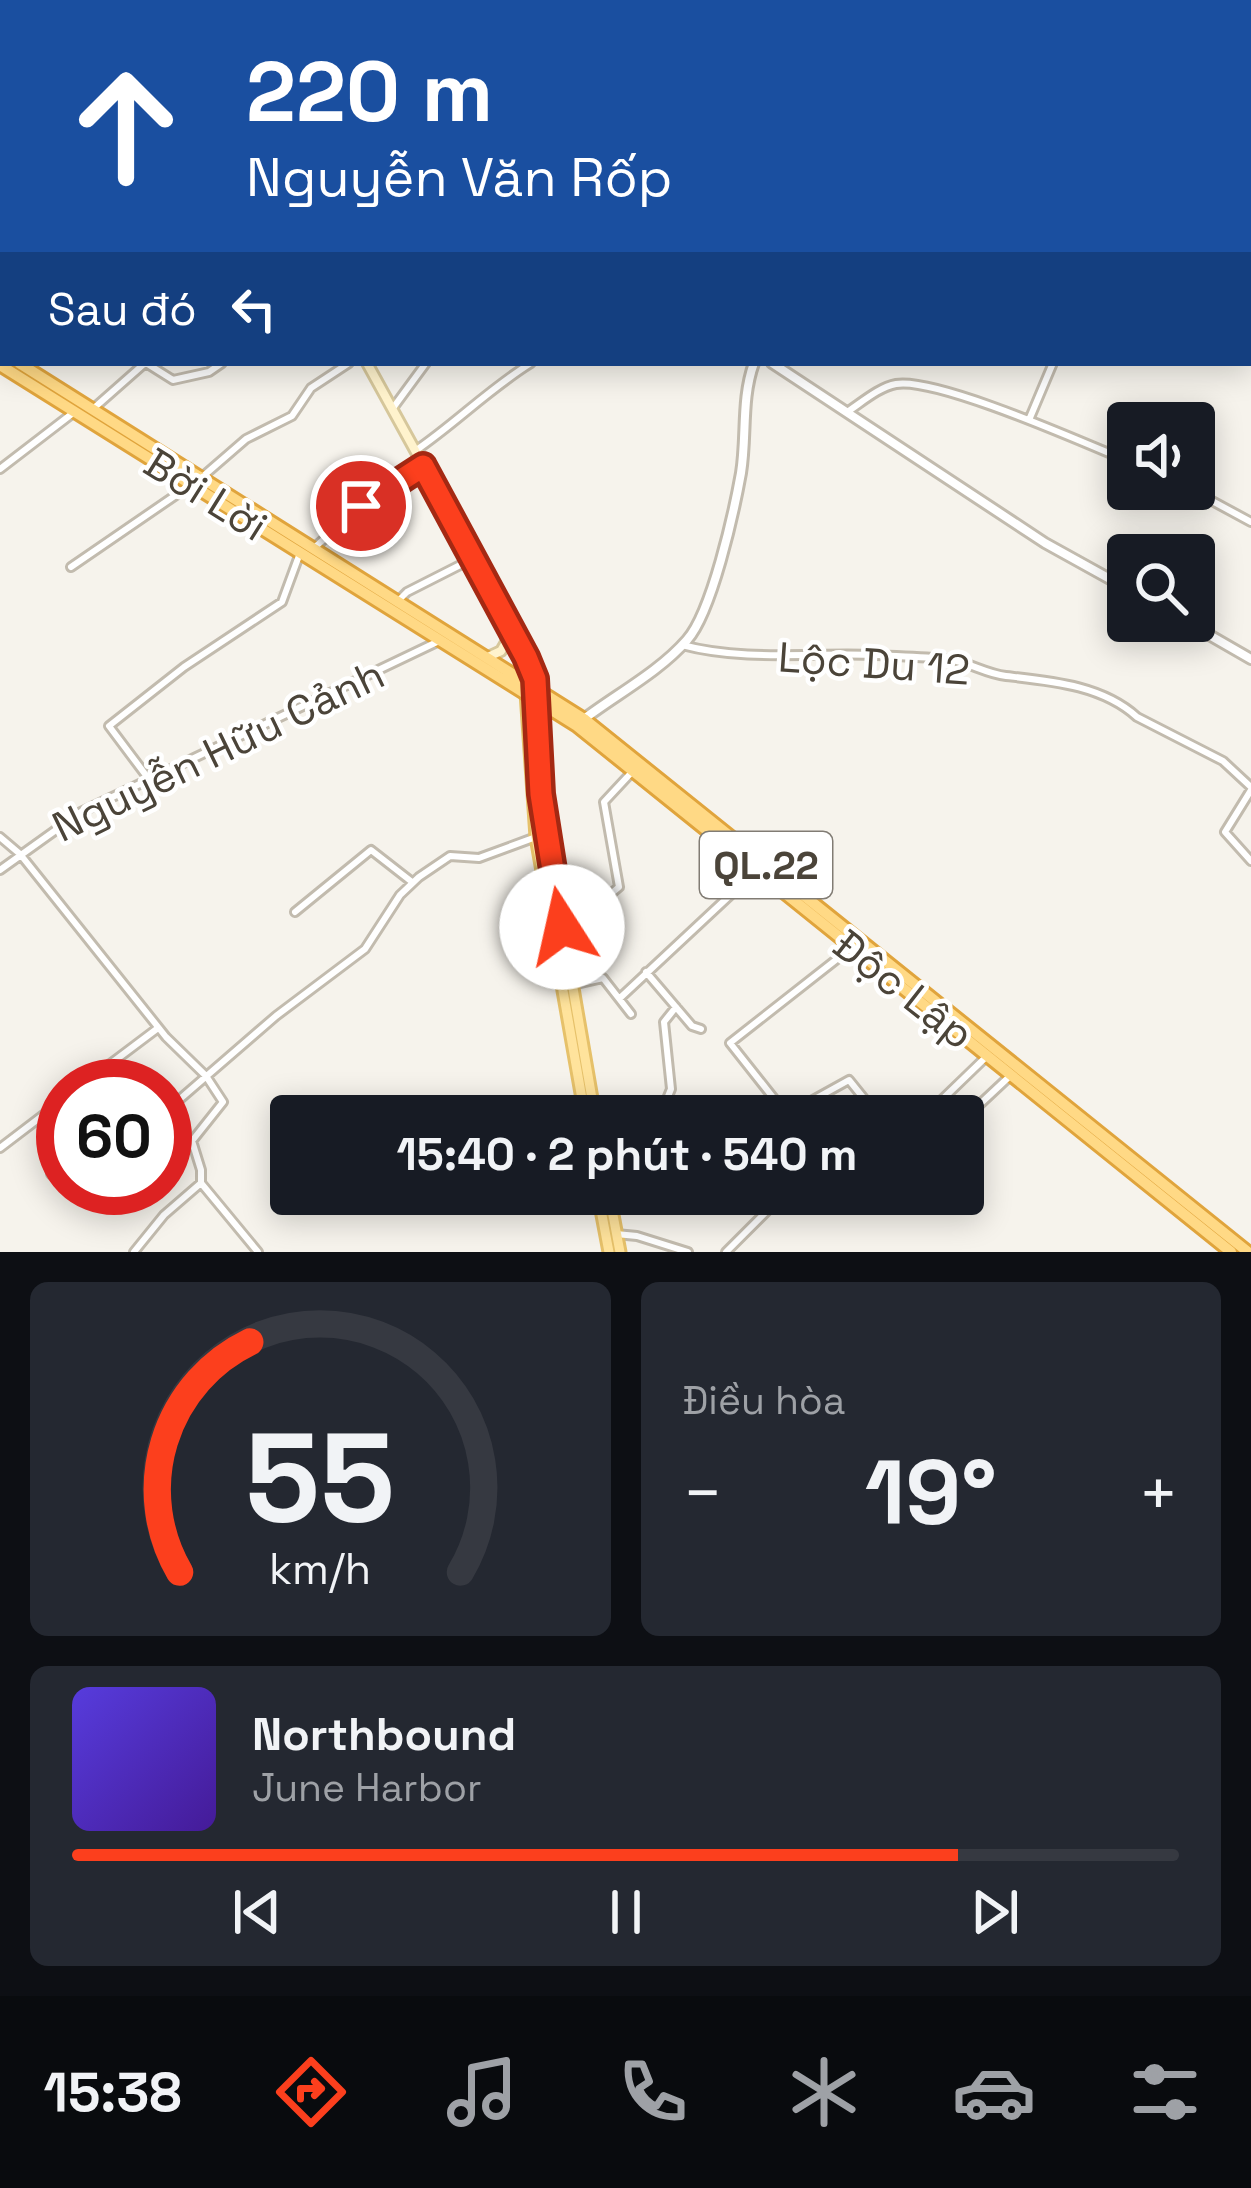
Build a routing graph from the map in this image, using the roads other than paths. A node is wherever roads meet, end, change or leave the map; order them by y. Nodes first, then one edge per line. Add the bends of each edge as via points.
1 (2, 366) edge
2 (24, 366) edge
3 (143, 366) edge
4 (151, 366) edge
5 (218, 366) edge
6 (344, 366) edge
7 (370, 366) edge
8 (424, 366) edge
9 (526, 366) edge
10 (753, 366) edge
11 (776, 366) edge
12 (1052, 366) edge
13 (93, 409) junction
14 (392, 409) junction
15 (76, 411) junction
16 (844, 413) junction
17 (1030, 420) junction
18 (415, 451) junction
19 (1107, 452) edge
20 (423, 466) junction
21 (0, 469) edge
22 (197, 481) junction
23 (1215, 503) edge
24 (1251, 522) edge
25 (314, 548) junction
26 (300, 553) junction
27 (474, 558) junction
28 (71, 567) dead end
29 (1107, 577) edge
30 (399, 601) junction
31 (513, 631) junction
32 (1215, 638) edge
33 (442, 640) junction
34 (682, 645) junction
35 (488, 657) junction
36 (1251, 659) edge
37 (532, 693) junction
38 (580, 723) junction
39 (633, 770) junction
40 (148, 778) junction
41 (1251, 788) edge
42 (0, 837) edge
43 (536, 837) junction
44 (20, 854) junction
45 (1251, 861) edge
46 (0, 870) edge
47 (756, 871) junction
48 (412, 883) junction
49 (295, 912) dead end
50 (562, 927) junction
51 (851, 949) junction
52 (646, 972) junction
53 (572, 985) junction
54 (620, 998) junction
55 (676, 1007) junction
56 (631, 1014) dead end
57 (158, 1028) junction
58 (701, 1029) dead end
59 (992, 1051) junction
60 (117, 1059) edge
61 (1013, 1074) junction
62 (206, 1076) junction
63 (192, 1088) edge
64 (580, 1095) edge
65 (591, 1095) edge
66 (669, 1095) edge
67 (771, 1095) edge
68 (822, 1095) edge
69 (861, 1095) edge
70 (947, 1095) edge
71 (984, 1101) edge
72 (36, 1121) edge
73 (0, 1148) edge
74 (201, 1183) junction
75 (602, 1215) edge
76 (613, 1215) edge
77 (763, 1215) edge
78 (616, 1234) junction
79 (134, 1252) edge
80 (258, 1252) edge
81 (609, 1252) edge
82 (620, 1252) edge
83 (688, 1252) edge
84 (725, 1252) edge
85 (1231, 1252) edge
86 (1248, 1252) edge

1 - 15 highway, Bời Lời / QL.22
2 - 13 highway, Bời Lời / QL.22
3 - 13 street
4 - 5 street via 173,380
6 - 22 street via 311,388 292,416 246,439
7 - 14 main road
8 - 14 street
9 - 18 street
10 - 34 street via 724,541 702,616
11 - 16 street
12 - 17 street
13 - 22 highway, Bời Lời / QL.22
14 - 18 main road
15 - 21 street
15 - 22 highway, Bời Lời / QL.22
16 - 17 street via 886,387 910,384
16 - 29 street
17 - 19 street
18 - 20 main road
20 - 25 street
20 - 27 main road
22 - 25 highway, Bời Lời / QL.22
22 - 26 highway, Bời Lời / QL.22
22 - 28 street
23 - 24 street
25 - 30 highway, Bời Lời / QL.22
26 - 33 highway, Bời Lời / QL.22
26 - 40 street via 282,602 109,726
27 - 30 street
27 - 31 main road
30 - 35 highway, Bời Lời / QL.22
31 - 35 main road
31 - 37 main road
32 - 36 street
33 - 37 highway, Bời Lời / QL.22
33 - 40 street, Nguyễn Hữu Cảnh
34 - 38 street
34 - 41 street, Lộc Du 12 via 955,660 1047,678 1126,707 1223,761
35 - 37 highway, Bời Lời / QL.22
37 - 38 highway, QL.22
37 - 43 main road
37 - 50 main road
38 - 39 highway, Độc Lập / QL.22
38 - 59 highway, QL.22
39 - 47 highway, Độc Lập / QL.22
39 - 50 street via 604,802 619,887
40 - 44 street, Nguyễn Hữu Cảnh
41 - 45 street, Lộc Du 12 via 1225,832
42 - 44 street
43 - 48 street via 478,858 450,856
43 - 64 main road
44 - 46 street, Nguyễn Hữu Cảnh
44 - 57 street
47 - 51 highway, Độc Lập / QL.22
47 - 52 street
48 - 49 street via 371,850
48 - 62 street via 365,949
50 - 53 main road
51 - 59 highway, Độc Lập / QL.22
51 - 67 street via 730,1043
52 - 54 street
52 - 55 street
53 - 54 street via 602,978
53 - 65 main road
54 - 56 street
55 - 58 street
55 - 66 street via 664,1022
57 - 60 street
57 - 62 street
59 - 61 highway, Độc Lập / QL.22
59 - 70 street
59 - 86 highway, Độc Lập / QL.22
61 - 71 street
61 - 85 highway, Độc Lập / QL.22
62 - 63 street
62 - 74 street via 223,1102 192,1141
68 - 69 street via 849,1080
72 - 73 street
74 - 79 street
74 - 80 street
75 - 81 main road
76 - 78 main road
77 - 84 street
78 - 82 main road
78 - 83 street

